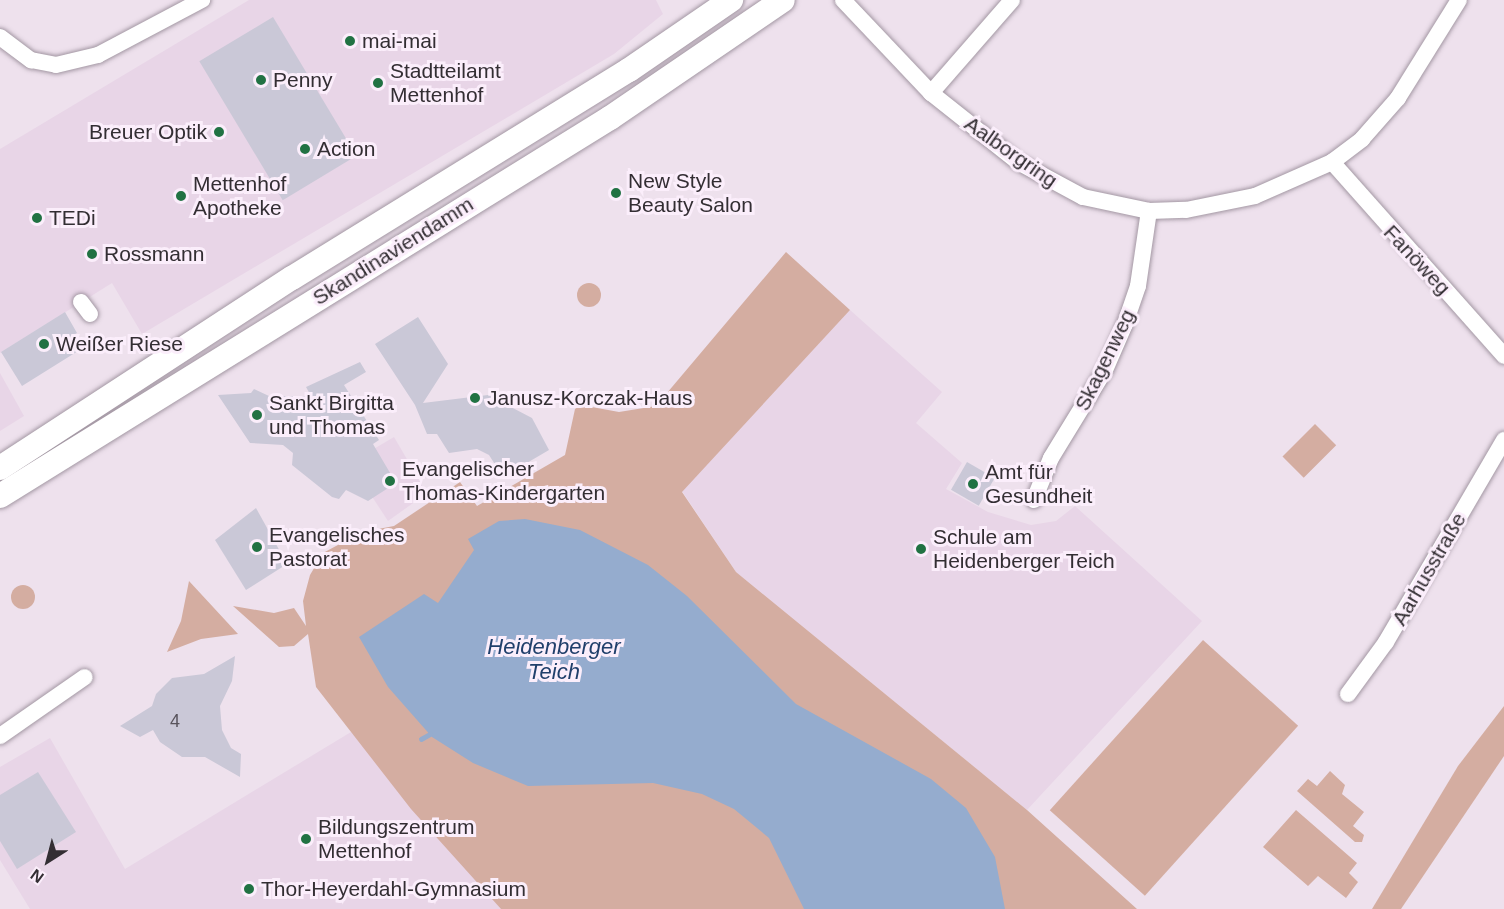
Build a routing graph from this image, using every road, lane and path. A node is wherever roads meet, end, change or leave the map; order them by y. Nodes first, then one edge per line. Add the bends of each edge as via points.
1 (202, 0) edge
2 (731, 0) edge
3 (783, 0) edge
4 (843, 0) edge
5 (1012, 0) edge
6 (1451, 4) edge
7 (0, 37) edge
8 (931, 93) junction
9 (1332, 162) junction
10 (1149, 211) junction
11 (1504, 356) edge
12 (1504, 440) edge
13 (0, 468) edge
14 (0, 496) edge
15 (1034, 500) dead end
16 (85, 677) dead end
17 (1348, 694) dead end
18 (0, 736) edge

1 - 7 street via 98,55 56,65 31,60
2 - 13 main road, Skandinaviendamm via 629,70 292,278
3 - 14 main road, Skandinaviendamm via 610,118
4 - 8 street, Aalborgring
5 - 8 street
6 - 9 street, Aalborgring via 1398,98 1362,138
8 - 10 street, Aalborgring via 1040,176 1083,197
9 - 10 street, Aalborgring via 1255,196 1186,210
9 - 11 street, Fanöweg
10 - 15 street, Skagenweg via 1137,286 1125,324 1105,370 1051,458
12 - 17 street, Aarhusstraße via 1386,642
16 - 18 street

